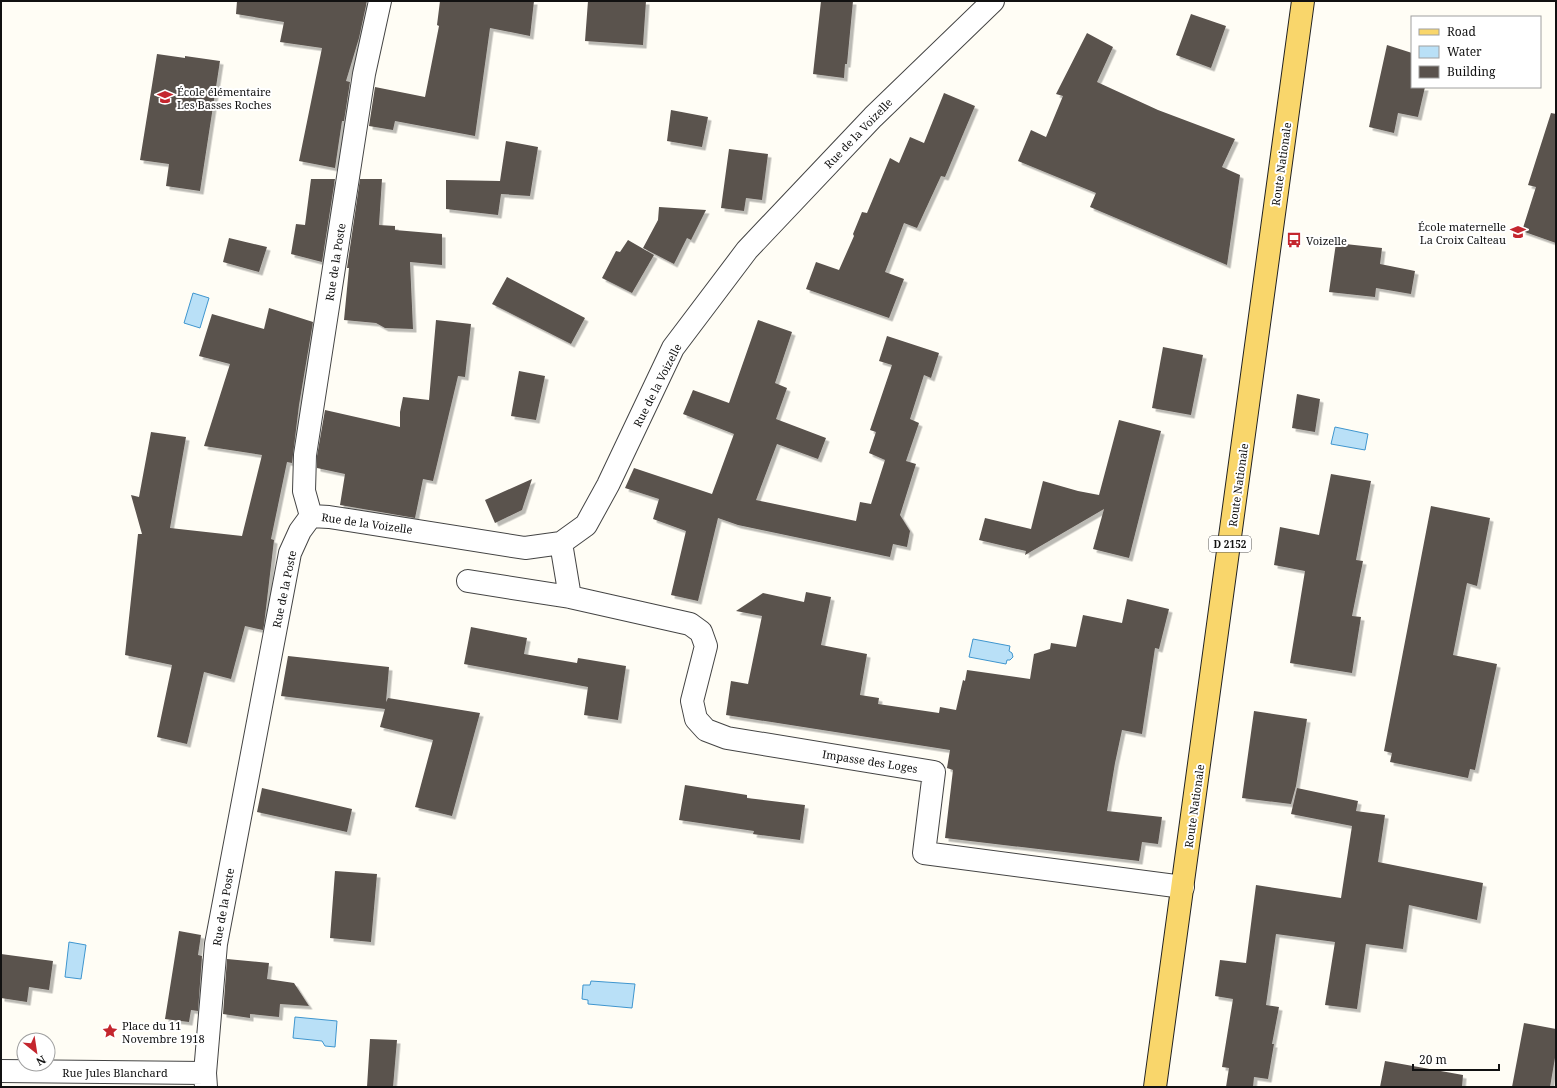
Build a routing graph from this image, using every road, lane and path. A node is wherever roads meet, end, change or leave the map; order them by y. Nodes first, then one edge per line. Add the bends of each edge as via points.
1 (380, 1) edge
2 (993, 1) edge
3 (1303, 1) edge
4 (311, 516) junction
5 (561, 543) junction
6 (468, 581) dead end
7 (570, 597) junction
8 (1183, 887) junction
9 (1, 1071) edge
10 (206, 1080) edge
11 (1155, 1087) edge

1 - 4 street, Rue de la Poste via 364,74 305,455 304,492
2 - 5 street, Rue de la Voizelle via 873,117 747,250 673,348 608,485 586,525
3 - 8 main road, Route Nationale / D 2152
4 - 5 street, Rue de la Voizelle via 524,548
4 - 10 street, Rue de la Poste via 300,531 288,561 216,944
5 - 7 street
6 - 7 street, Impasse des Loges
7 - 8 street, Impasse des Loges via 690,624 701,632 706,646 692,701 696,719 706,730 727,738 934,772 924,853
8 - 11 main road, Route Nationale / D 2152
9 - 10 street, Rue Jules Blanchard

